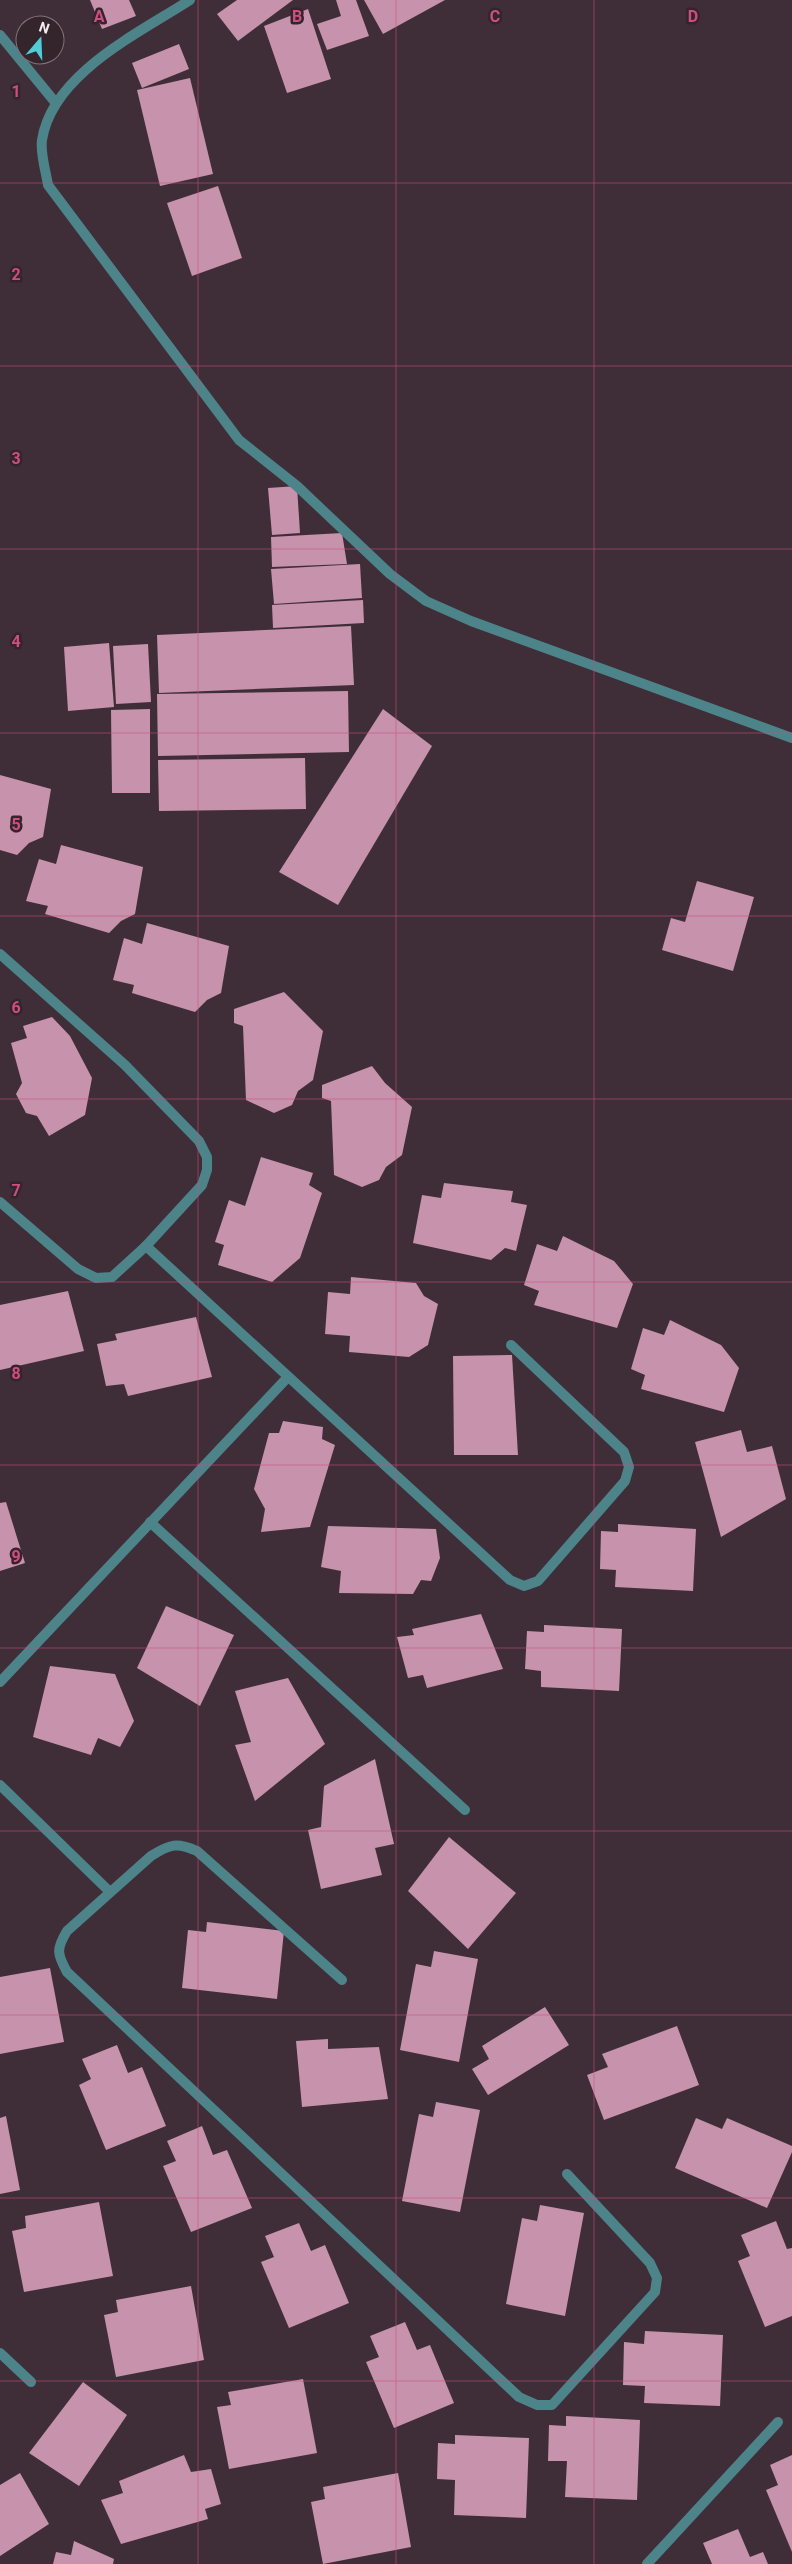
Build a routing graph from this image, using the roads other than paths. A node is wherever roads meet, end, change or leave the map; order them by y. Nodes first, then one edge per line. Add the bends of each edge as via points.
1 (190, 0) edge
2 (0, 35) edge
3 (55, 102) junction
4 (792, 738) edge
5 (0, 954) edge
6 (0, 1202) edge
7 (146, 1246) junction
8 (511, 1345) dead end
9 (287, 1378) junction
10 (150, 1522) junction
11 (0, 1682) edge
12 (0, 1784) edge
13 (466, 1810) dead end
14 (109, 1891) junction
15 (342, 1980) dead end
16 (567, 2174) dead end
17 (0, 2353) edge
18 (31, 2382) dead end
19 (778, 2422) dead end
20 (647, 2564) edge

1 - 3 street via 83,70
2 - 3 street
3 - 4 street via 41,140 48,185 239,440 297,486 390,574 426,601 471,621
5 - 7 street via 125,1065 199,1141 207,1157 202,1185
6 - 7 street via 65,1258 96,1278 112,1278
7 - 9 street
8 - 9 street via 624,1452 629,1467 625,1481 538,1581 524,1586 510,1580
9 - 10 street
10 - 11 street
10 - 13 street
12 - 14 street
14 - 15 street via 166,1846 182,1844 197,1851
14 - 16 street via 67,1931 59,1943 59,1958 67,1972 519,2397 537,2405 552,2405 557,2400 655,2292 658,2278 650,2263
17 - 18 street
19 - 20 street

